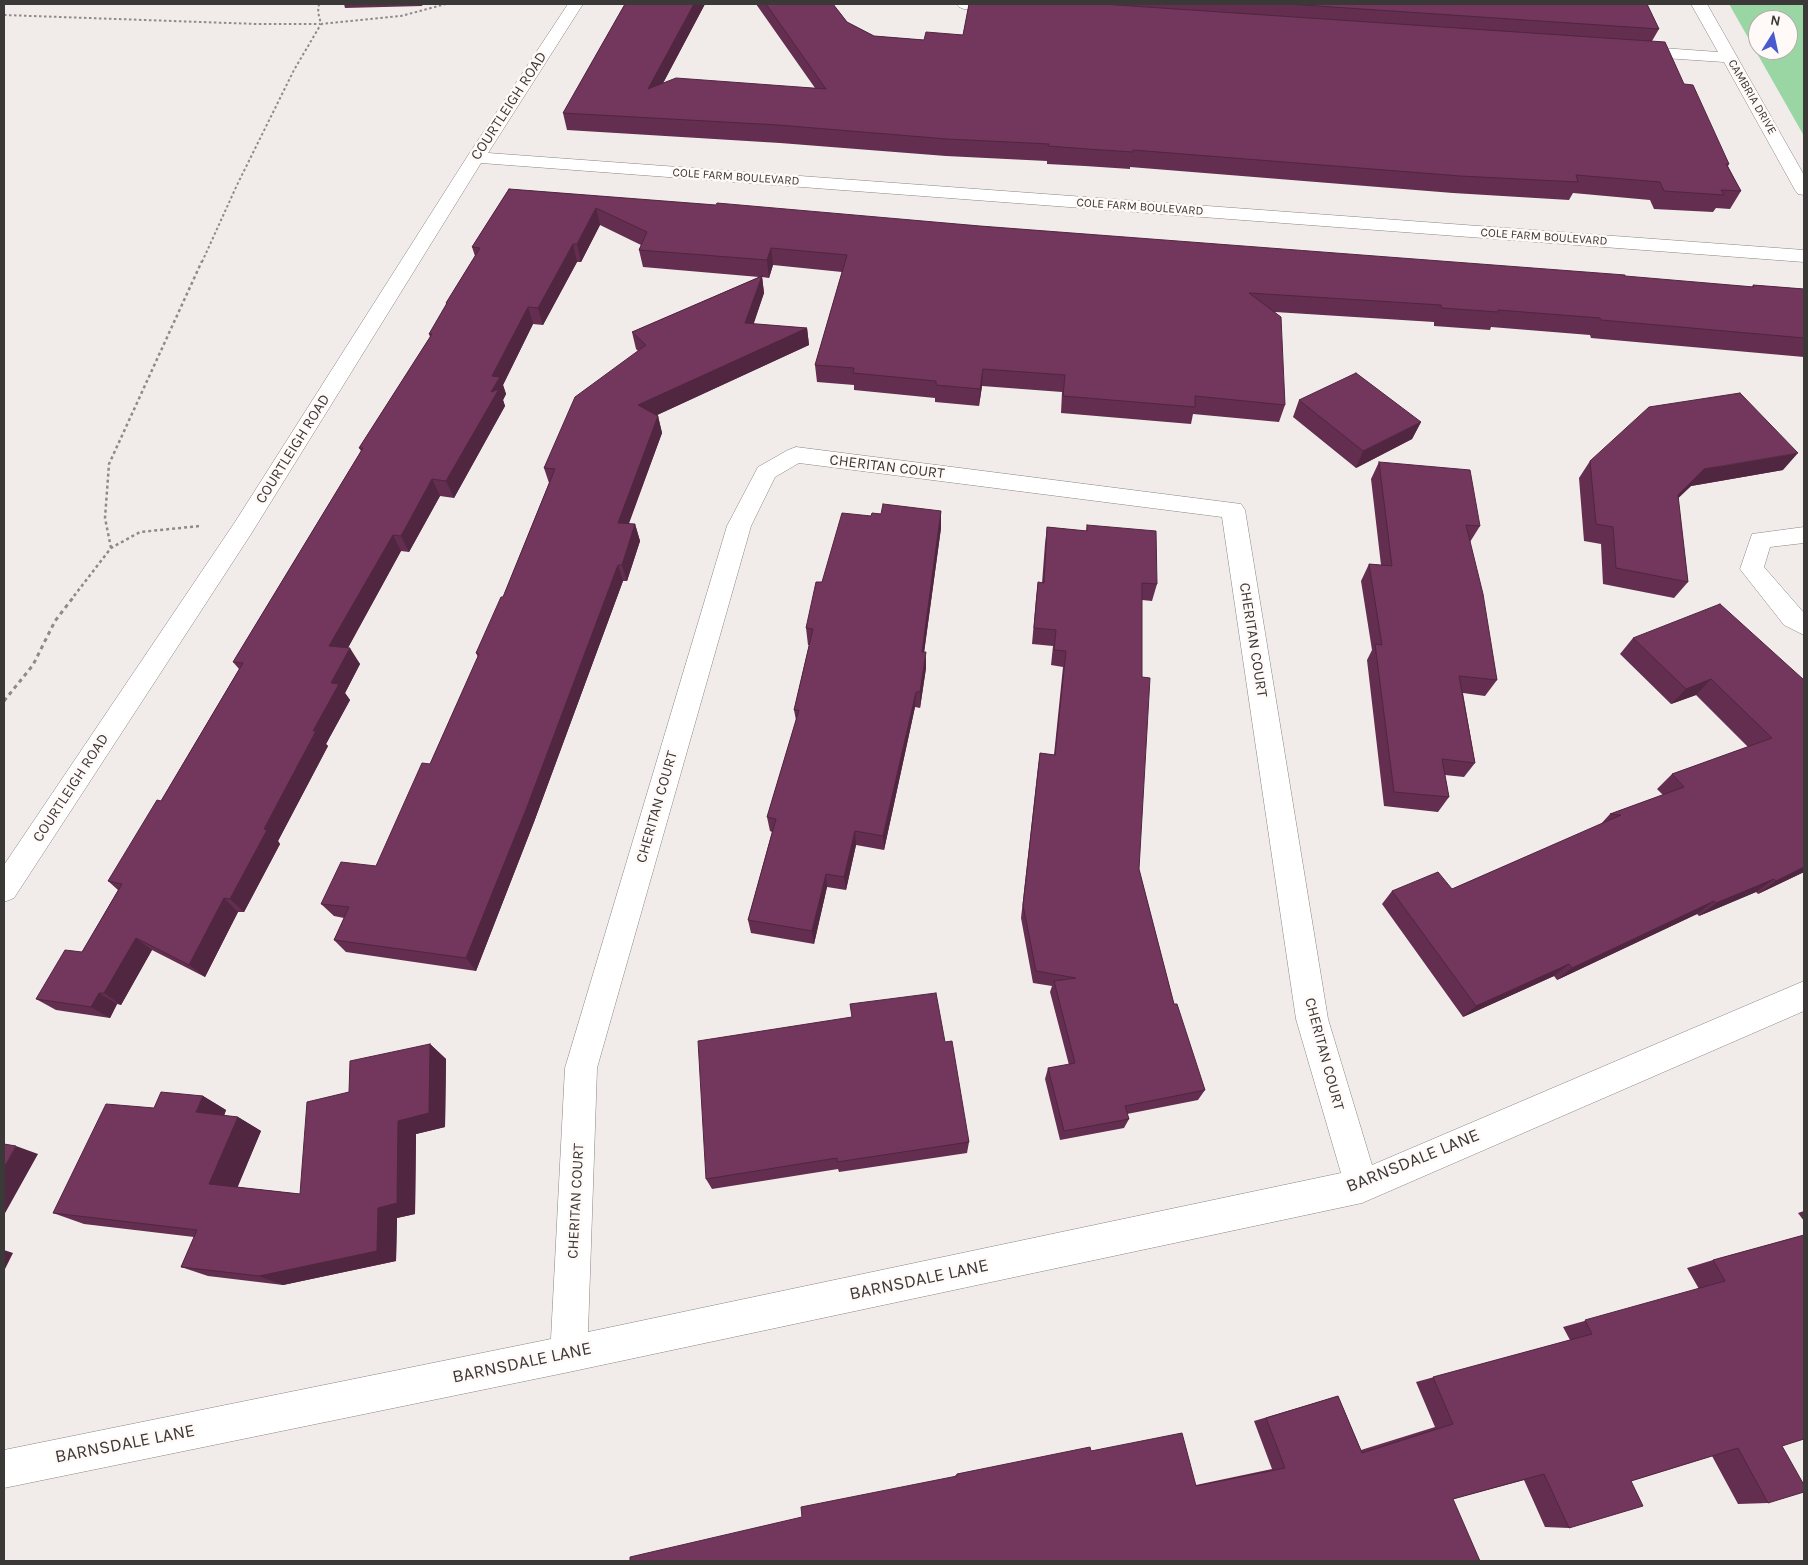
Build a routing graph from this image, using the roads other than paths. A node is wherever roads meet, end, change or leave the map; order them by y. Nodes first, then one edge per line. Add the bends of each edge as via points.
1 (575, 4) edge
2 (964, 4) edge
3 (1699, 4) edge
4 (1024, 8) edge
5 (1620, 50) edge
6 (1730, 58) junction
7 (476, 157) junction
8 (1804, 190) edge
9 (1804, 256) edge
10 (1804, 535) edge
11 (1804, 625) edge
12 (4, 889) edge
13 (1804, 996) edge
14 (1362, 1186) junction
15 (569, 1354) junction
16 (4, 1469) edge

1 - 7 street, COURTLEIGH ROAD
2 - 4 street
3 - 6 street, CAMBRIA DRIVE
5 - 6 street
6 - 8 street, CAMBRIA DRIVE
7 - 9 street, COLE FARM BOULEVARD
7 - 12 street, COURTLEIGH ROAD via 243,528
10 - 11 street via 1760,540 1752,569 1793,618
13 - 14 street, BARNSDALE LANE
14 - 15 street, BARNSDALE LANE
14 - 15 street, CHERITAN COURT via 1312,1019 1233,510 796,455 766,472 738,526 581,1068
15 - 16 street, BARNSDALE LANE

